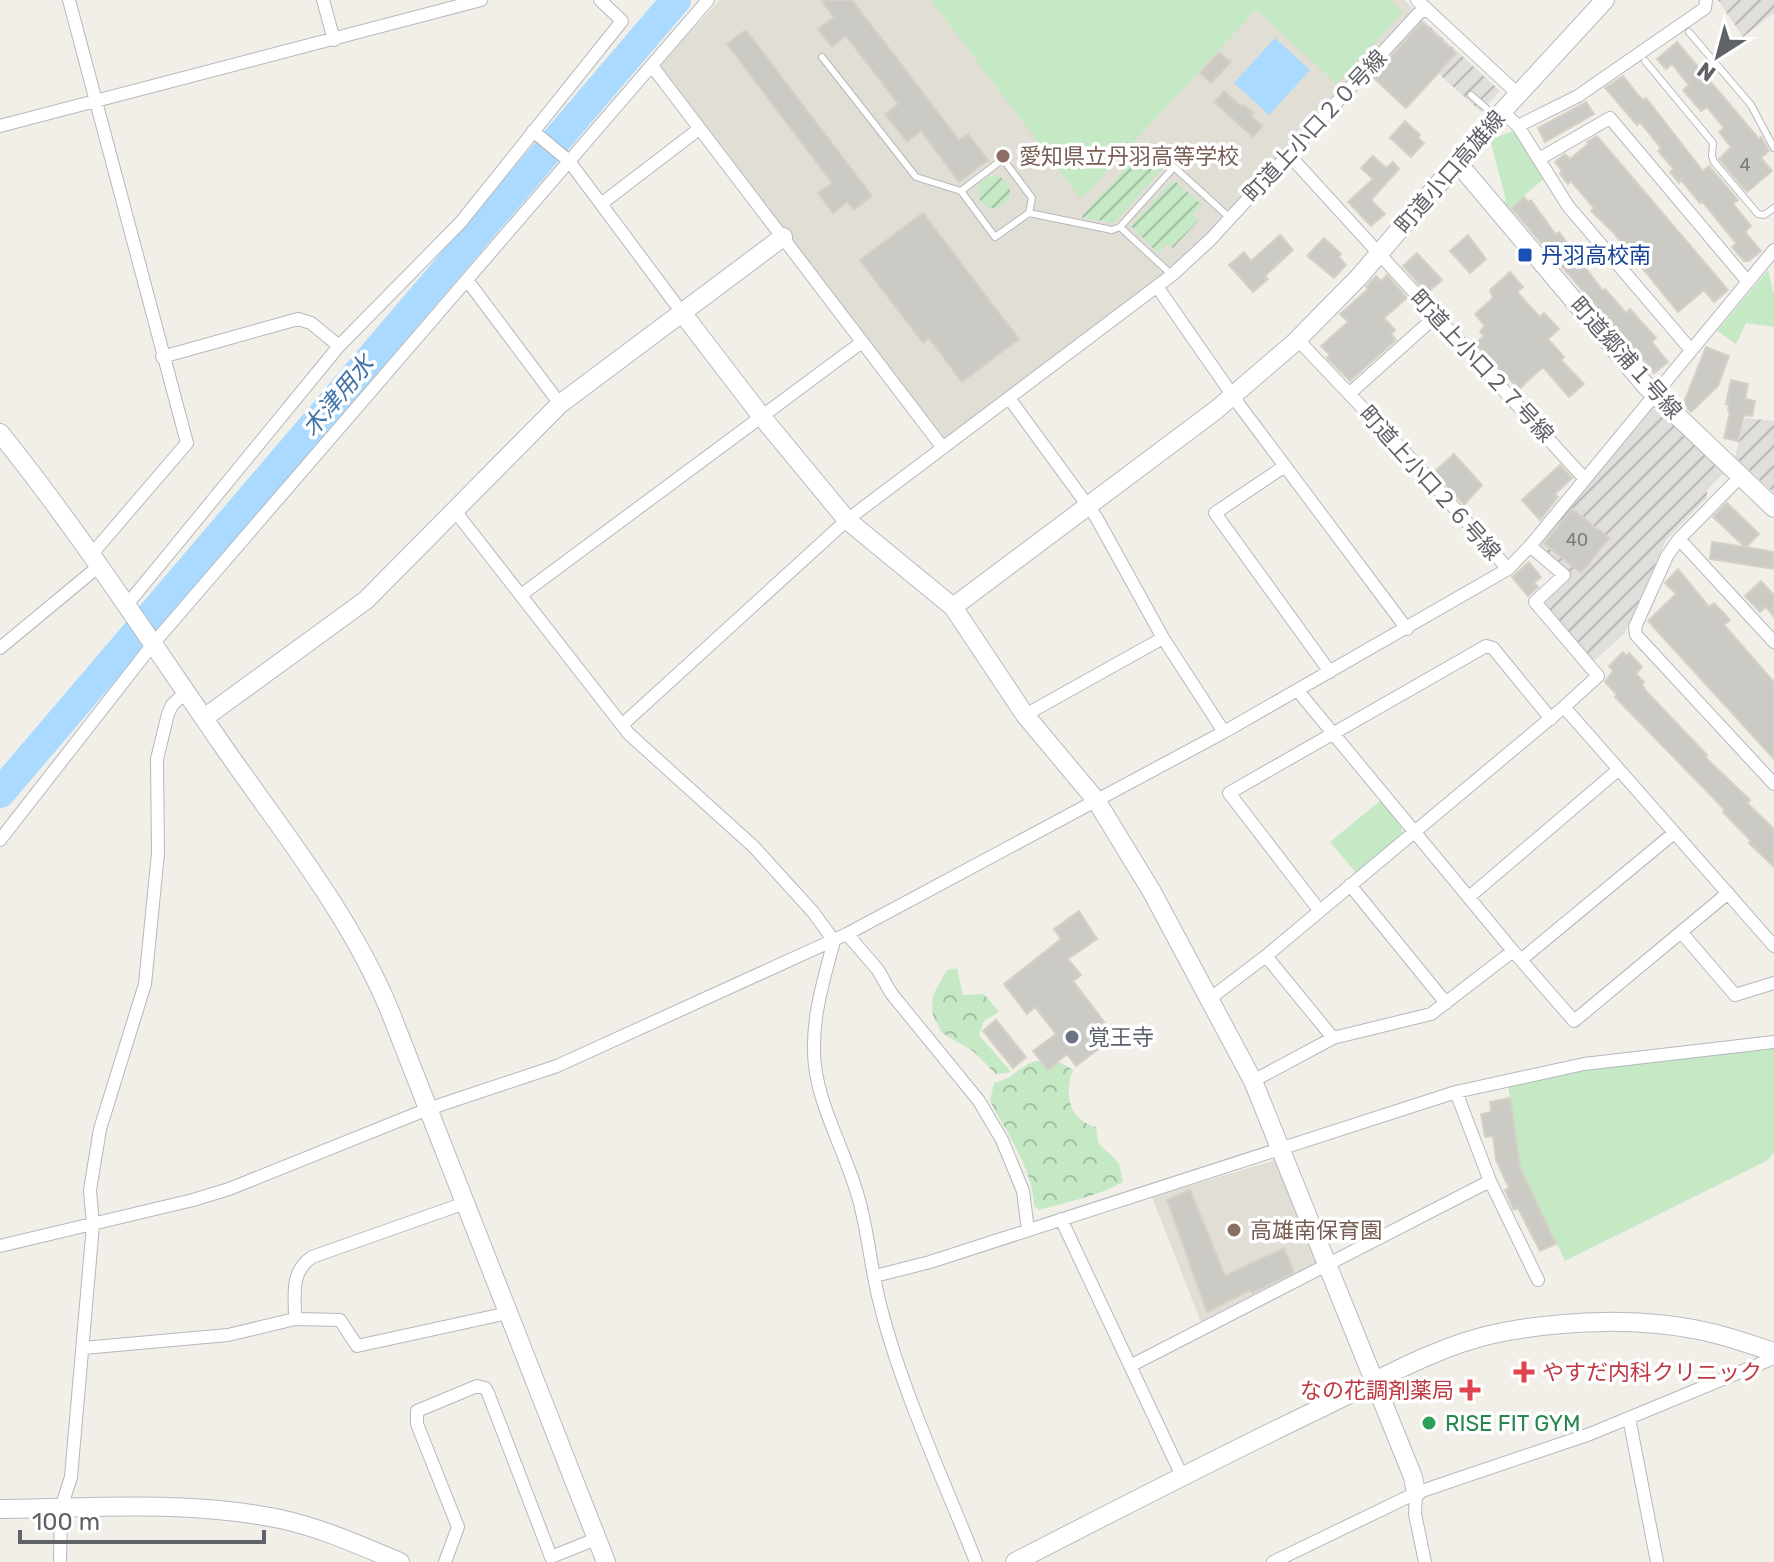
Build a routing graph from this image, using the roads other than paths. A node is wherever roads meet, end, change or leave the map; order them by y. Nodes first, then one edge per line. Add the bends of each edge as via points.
1 (69, 0) edge
2 (323, 0) edge
3 (481, 0) edge
4 (600, 0) edge
5 (708, 0) edge
6 (1605, 0) edge
7 (1706, 0) edge
8 (1422, 4) edge
9 (1689, 32) dead end
10 (334, 40) junction
11 (822, 57) dead end
12 (1645, 61) dead end
13 (652, 66) junction
14 (1518, 94) junction
15 (1471, 95) dead end
16 (95, 100) junction
17 (1499, 114) junction
18 (0, 126) edge
19 (1518, 126) junction
20 (699, 129) junction
21 (533, 131) junction
22 (1774, 148) edge
23 (1289, 155) junction
24 (1539, 159) junction
25 (569, 161) junction
26 (1457, 162) junction
27 (961, 191) junction
28 (601, 204) junction
29 (1774, 208) edge
30 (1029, 213) junction
31 (1230, 218) junction
32 (1120, 227) junction
33 (783, 237) junction
34 (1774, 250) edge
35 (1379, 255) junction
36 (1172, 275) junction
37 (467, 280) junction
38 (1748, 282) junction
39 (1158, 288) junction
40 (683, 314) junction
41 (1436, 316) junction
42 (862, 342) junction
43 (1296, 342) junction
44 (339, 346) junction
45 (1691, 350) junction
46 (162, 357) junction
47 (1349, 394) junction
48 (1654, 394) junction
49 (1233, 396) junction
50 (1009, 398) junction
51 (560, 404) junction
52 (762, 417) junction
53 (0, 433) edge
54 (943, 448) junction
55 (1285, 466) junction
56 (1741, 476) junction
57 (1584, 478) junction
58 (1089, 506) junction
59 (1774, 508) edge
60 (455, 511) junction
61 (847, 520) junction
62 (1679, 539) junction
63 (1530, 546) junction
64 (95, 560) junction
65 (1508, 569) junction
66 (521, 595) junction
67 (953, 607) junction
68 (128, 609) junction
69 (1407, 629) junction
70 (1163, 638) junction
71 (1774, 642) edge
72 (153, 644) junction
73 (0, 648) edge
74 (1330, 672) junction
75 (1298, 691) junction
76 (186, 692) junction
77 (1564, 707) junction
78 (1025, 715) junction
79 (204, 718) junction
80 (1551, 719) junction
81 (622, 725) junction
82 (1224, 732) junction
83 (1331, 733) junction
84 (1618, 770) junction
85 (1774, 784) edge
86 (1096, 800) junction
87 (1415, 833) junction
88 (1674, 833) junction
89 (0, 840) edge
90 (1350, 885) junction
91 (1728, 893) junction
92 (1469, 897) junction
93 (1319, 910) junction
94 (1681, 932) junction
95 (847, 934) junction
96 (834, 941) junction
97 (1774, 946) edge
98 (1518, 955) junction
99 (1266, 956) junction
100 (1774, 983) edge
101 (1208, 1000) junction
102 (1446, 1003) junction
103 (1333, 1038) junction
104 (1774, 1042) edge
105 (1253, 1081) junction
106 (1456, 1092) junction
107 (428, 1109) junction
108 (1280, 1148) junction
109 (1490, 1181) junction
110 (465, 1203) junction
111 (1061, 1219) junction
112 (93, 1225) junction
113 (1028, 1230) junction
114 (0, 1246) edge
115 (1328, 1263) junction
116 (875, 1276) junction
117 (1538, 1280) dead end
118 (508, 1313) junction
119 (295, 1319) junction
120 (83, 1348) junction
121 (1774, 1352) edge
122 (1774, 1358) edge
123 (1130, 1366) junction
124 (1376, 1381) junction
125 (1629, 1418) junction
126 (1182, 1476) junction
127 (1416, 1493) junction
128 (61, 1508) junction
129 (0, 1509) edge
130 (596, 1539) junction
131 (60, 1562) edge
132 (400, 1562) edge
133 (445, 1562) edge
134 (606, 1562) edge
135 (976, 1562) edge
136 (1015, 1562) edge
137 (1273, 1562) edge
138 (1425, 1562) edge
139 (1657, 1562) edge

1 - 16 street
2 - 10 street
3 - 10 street
4 - 21 street via 622,21
5 - 13 street
6 - 14 street, 町道小口高雄線
7 - 19 street via 1705,8 1578,96
8 - 14 street
8 - 23 street, 町道上小口２０号線
9 - 22 lane via 1751,105
10 - 16 street
11 - 27 lane via 916,177
12 - 29 lane via 1713,143 1713,159 1758,214
13 - 20 street
13 - 25 street
14 - 17 street, 町道小口高雄線
15 - 17 lane
16 - 18 street
16 - 46 street
17 - 19 street
17 - 26 street, 町道小口高雄線
19 - 24 street
20 - 28 street
20 - 33 street
21 - 25 street
21 - 44 street via 461,222
23 - 31 street, 町道上小口２０号線
23 - 35 street, 町道上小口２７号線
24 - 38 street via 1610,118
24 - 45 street via 1568,206
25 - 28 street
25 - 37 street
26 - 35 street, 町道小口高雄線
26 - 48 street, 町道郷浦１号線
27 - 30 lane via 995,237
27 - 30 lane via 1003,159 1032,198
28 - 40 street
30 - 32 lane via 1112,230
31 - 32 lane via 1174,167
31 - 36 street, 町道上小口２０号線
32 - 36 lane
33 - 40 street
33 - 42 street
34 - 38 street, 町道上小口２６号線
35 - 41 street, 町道上小口２７号線
35 - 43 street, 町道小口高雄線
36 - 39 street, 町道上小口２０号線
37 - 51 street
37 - 72 street
38 - 45 street, 町道上小口２６号線
39 - 49 street
39 - 50 street, 町道上小口２０号線
40 - 51 street
40 - 52 street
41 - 47 street
41 - 57 street, 町道上小口２７号線
42 - 52 street
42 - 54 street
43 - 47 street, 町道上小口２６号線
43 - 49 street, 町道小口高雄線
44 - 46 street via 298,319
44 - 68 street
45 - 48 street, 町道上小口２６号線
46 - 64 street via 187,443
47 - 65 street, 町道上小口２６号線
48 - 56 street, 町道郷浦１号線
48 - 57 street, 町道上小口２６号線
49 - 55 street
49 - 58 street, 町道小口高雄線
50 - 54 street, 町道上小口２０号線
50 - 58 street
51 - 60 street
52 - 61 street
52 - 66 street
53 - 64 street
54 - 61 street, 町道上小口２０号線
55 - 69 street
55 - 74 street via 1215,513
56 - 59 street, 町道郷浦１号線
56 - 62 street
57 - 63 street, 町道上小口２６号線
58 - 67 street, 町道小口高雄線
58 - 70 street
60 - 66 street
60 - 79 street via 366,600
61 - 67 street
61 - 81 street, 町道上小口２０号線
62 - 71 street
62 - 85 street via 1653,584 1636,635
63 - 65 street, 町道上小口２６号線
63 - 77 street via 1564,575 1535,602 1598,676
64 - 68 street
64 - 73 street
65 - 69 street
66 - 81 street
67 - 78 street
68 - 72 street
69 - 74 street
70 - 78 street
70 - 82 street
72 - 76 street
72 - 89 street
74 - 75 street
75 - 82 street
75 - 83 street
76 - 79 street
76 - 112 street via 168,714 157,759 158,853 145,984 100,1129 90,1190
77 - 80 street
77 - 84 street
78 - 86 street
79 - 107 street via 356,943
80 - 83 street via 1486,646
80 - 87 street
81 - 96 street via 754,847
82 - 86 street
83 - 87 street
83 - 93 street via 1229,793
84 - 88 street
84 - 92 street
86 - 95 street
86 - 101 street
87 - 90 street
87 - 92 street
88 - 91 street
88 - 98 street
90 - 93 street
90 - 102 street
91 - 94 street
91 - 97 street
92 - 98 street
93 - 99 street
94 - 98 street via 1574,1021
94 - 100 street via 1735,995
95 - 96 street
95 - 113 street via 979,1101 1023,1191
96 - 107 street via 557,1066
96 - 116 street via 816,1014 815,1067 857,1193
98 - 102 street
99 - 101 street
99 - 103 street
101 - 105 street
102 - 103 street via 1431,1014
103 - 105 street
104 - 106 street via 1584,1064
105 - 108 street
106 - 108 street
106 - 109 street
107 - 110 street
107 - 112 street via 229,1189
108 - 111 street
108 - 115 street
109 - 115 street
109 - 117 street
110 - 118 street
110 - 119 street via 312,1257 295,1273
111 - 113 street
111 - 123 street
112 - 114 street
112 - 120 street
113 - 116 street
115 - 123 street
115 - 124 street
116 - 135 street via 897,1359
118 - 119 street via 357,1346 340,1320
118 - 130 street
119 - 120 street via 228,1335
120 - 128 street via 71,1477
121 - 124 street via 1678,1327 1570,1324 1496,1333
122 - 125 street
123 - 126 street
124 - 126 street
124 - 127 street
125 - 127 street
125 - 139 street
126 - 136 street
127 - 137 street
127 - 138 street
128 - 129 street
128 - 131 street
128 - 132 street via 191,1507 249,1513 309,1526
130 - 133 street via 551,1557 488,1393 477,1386 417,1411 417,1424 458,1527
130 - 134 street

